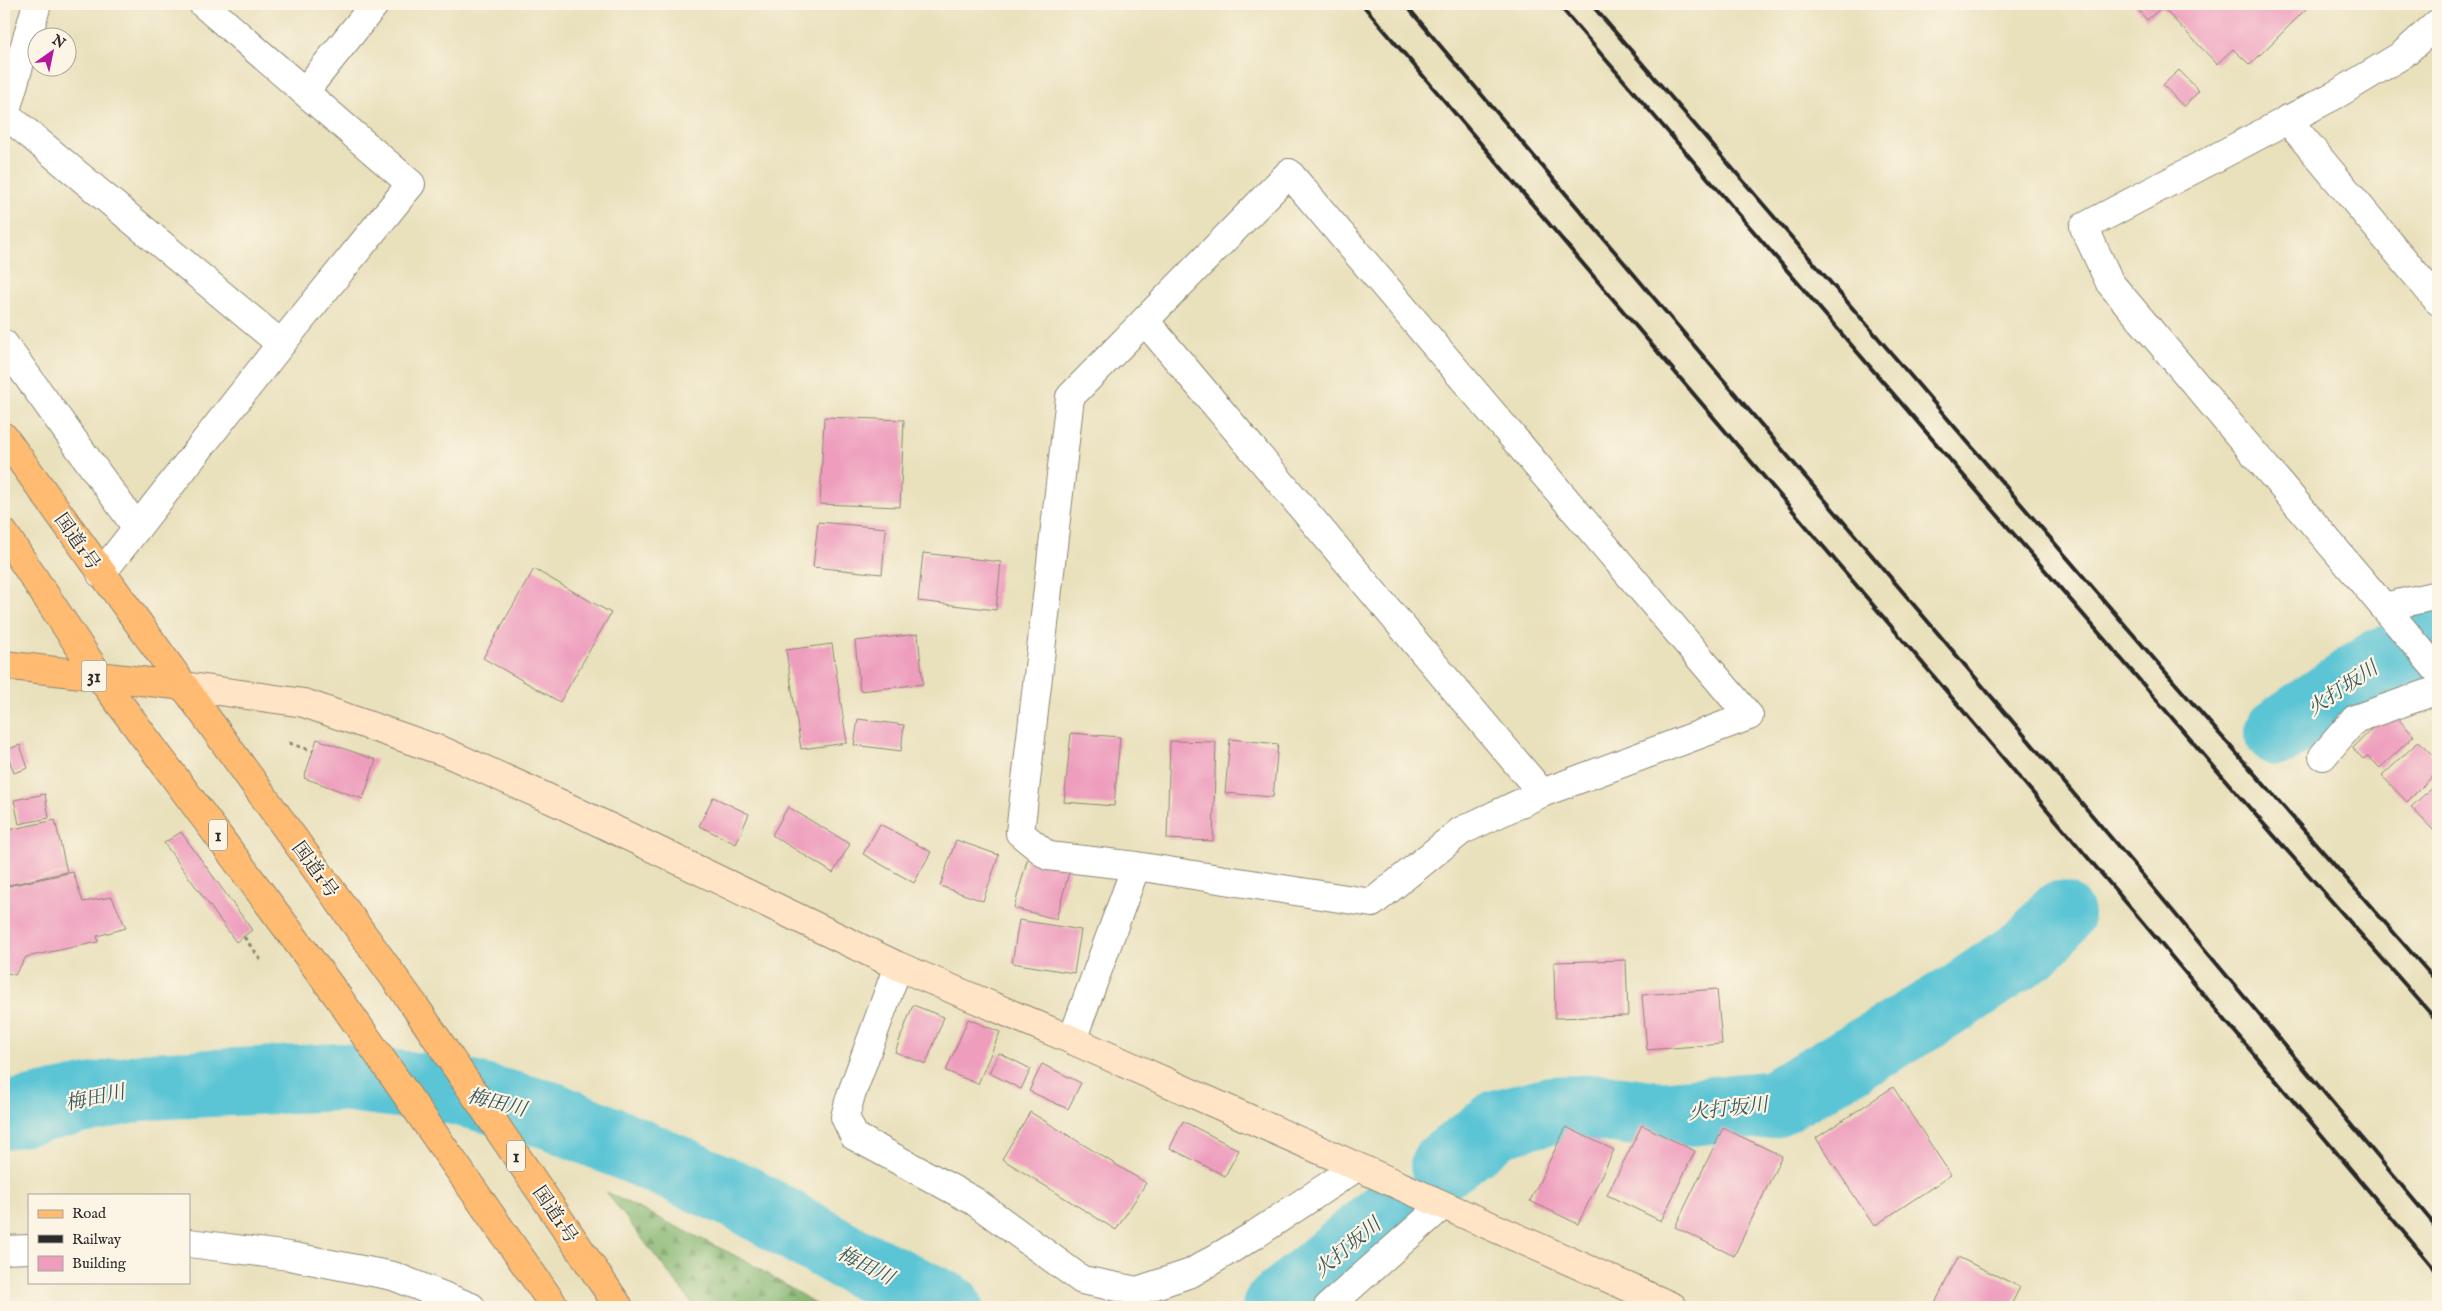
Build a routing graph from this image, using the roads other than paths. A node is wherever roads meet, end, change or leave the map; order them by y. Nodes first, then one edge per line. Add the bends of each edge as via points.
1 (37, 4) edge
2 (203, 4) edge
3 (374, 4) edge
4 (2438, 23) edge
5 (305, 91) junction
6 (4, 115) edge
7 (2288, 119) junction
8 (2438, 301) edge
9 (1145, 321) junction
10 (4, 344) edge
11 (280, 344) junction
12 (4, 437) edge
13 (137, 528) junction
14 (4, 533) edge
15 (101, 574) junction
16 (2438, 595) edge
17 (2384, 607) junction
18 (4, 665) edge
19 (2438, 670) edge
20 (100, 676) junction
21 (184, 686) junction
22 (2438, 690) edge
23 (2323, 756) dead end
24 (1542, 793) junction
25 (1136, 866) junction
26 (898, 966) junction
27 (1072, 1040) junction
28 (1355, 1168) junction
29 (1442, 1206) junction
30 (190, 1243) edge
31 (28, 1248) edge
32 (4, 1250) edge
33 (471, 1307) edge
34 (555, 1307) edge
35 (619, 1307) edge
36 (1328, 1307) edge
37 (1673, 1307) edge

1 - 6 street
2 - 5 street
3 - 5 street
4 - 7 street via 2402,55
5 - 11 street via 411,184
6 - 11 street
7 - 8 street
7 - 17 street via 2084,227 2110,282
9 - 24 street
9 - 24 street via 1289,173 1749,716
9 - 25 street via 1070,397 1020,833 1048,856
10 - 13 street
11 - 13 street
12 - 15 main road, 国道1号 / 1
13 - 15 street
14 - 20 main road, 1
15 - 21 main road, 国道1号 / 1
16 - 17 street
17 - 19 street
18 - 20 main road, 31
20 - 21 main road, 31
20 - 34 main road, 1 via 336,994
21 - 26 street via 304,703 445,752 561,804
21 - 35 main road, 国道1号 / 1 via 414,1005
22 - 23 street via 2356,719
24 - 25 street via 1461,831 1372,904
25 - 27 street
26 - 27 street
26 - 28 street via 847,1107 845,1117 854,1136 974,1201 1082,1280 1138,1290 1191,1273
27 - 28 street
28 - 29 street
29 - 36 street
29 - 37 street
30 - 33 street via 289,1256 393,1276
31 - 32 street

